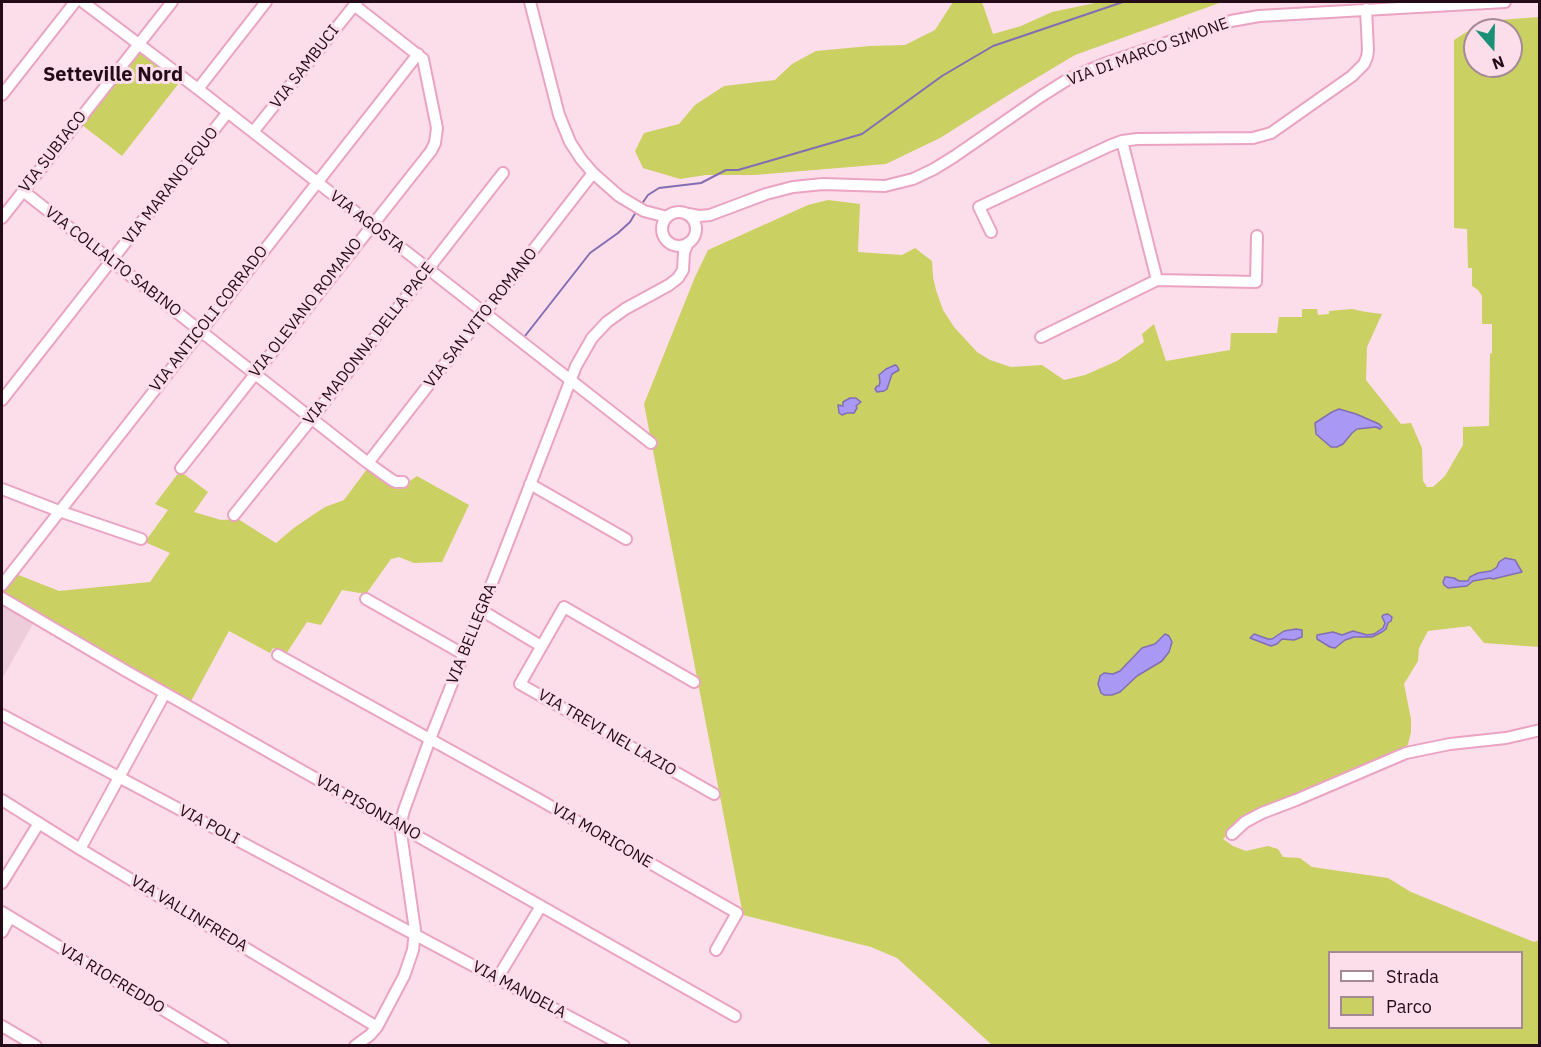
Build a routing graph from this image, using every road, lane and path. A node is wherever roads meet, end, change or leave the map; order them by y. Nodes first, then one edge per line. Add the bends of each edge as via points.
1 (75, 2) edge
2 (83, 2) edge
3 (172, 2) edge
4 (266, 2) edge
5 (1505, 2) edge
6 (355, 3) edge
7 (532, 3) edge
8 (1366, 9) junction
9 (139, 44) junction
10 (418, 54) junction
11 (198, 89) junction
12 (2, 95) edge
13 (228, 112) junction
14 (253, 132) junction
15 (1122, 141) junction
16 (503, 173) dead end
17 (593, 173) junction
18 (316, 182) junction
19 (23, 191) junction
20 (644, 211) junction
21 (716, 213) junction
22 (688, 214) junction
23 (667, 217) junction
24 (2, 218) edge
25 (372, 225) junction
26 (662, 232) junction
27 (991, 232) dead end
28 (695, 234) junction
29 (1257, 236) dead end
30 (688, 243) junction
31 (675, 246) junction
32 (112, 261) junction
33 (683, 261) junction
34 (428, 269) junction
35 (1157, 280) junction
36 (484, 314) junction
37 (200, 331) junction
38 (1041, 337) dead end
39 (255, 374) junction
40 (571, 380) junction
41 (2, 400) edge
42 (312, 418) junction
43 (651, 443) dead end
44 (368, 463) junction
45 (181, 468) dead end
46 (404, 482) dead end
47 (530, 484) junction
48 (2, 489) edge
49 (59, 511) junction
50 (234, 515) dead end
51 (626, 538) dead end
52 (141, 539) dead end
53 (6, 571) edge
54 (2, 585) edge
55 (2, 598) edge
56 (366, 599) dead end
57 (481, 610) junction
58 (541, 646) junction
59 (463, 654) junction
60 (278, 655) dead end
61 (694, 682) dead end
62 (165, 693) junction
63 (2, 715) edge
64 (1539, 730) edge
65 (430, 739) junction
66 (119, 777) junction
67 (714, 794) dead end
68 (2, 800) edge
69 (39, 823) junction
70 (401, 826) junction
71 (1232, 834) dead end
72 (80, 849) junction
73 (2, 883) edge
74 (541, 906) junction
75 (6, 914) edge
76 (2, 932) edge
77 (415, 935) junction
78 (716, 950) dead end
79 (497, 979) junction
80 (735, 1016) dead end
81 (2, 1026) edge
82 (377, 1026) junction
83 (36, 1046) edge
84 (223, 1046) edge
85 (355, 1046) edge
86 (624, 1046) edge

1 - 12 street
2 - 9 street, VIA AGOSTA
3 - 9 street, VIA SUBIACO
4 - 11 street
5 - 8 street, VIA DI MARCO SIMONE
6 - 10 street
6 - 14 street, VIA SAMBUCI
7 - 17 street via 560,115 570,142
8 - 15 street via 1368,57 1364,64 1271,133 1253,138
8 - 21 street, VIA DI MARCO SIMONE via 1259,15 1216,25 1071,78 956,156 913,179 885,186 794,187
9 - 11 street, VIA AGOSTA
9 - 19 street, VIA SUBIACO
10 - 18 street, VIA ANTICOLI CORRADO
10 - 25 street, VIA OLEVANO ROMANO via 425,65 436,140
11 - 13 street, VIA AGOSTA
13 - 14 street, VIA AGOSTA
13 - 32 street, VIA MARANO EQUO
14 - 18 street, VIA AGOSTA
15 - 27 street via 979,207
15 - 35 street
16 - 34 street, VIA MADONNA DELLA PACE
17 - 20 street
17 - 36 street, VIA SAN VITO ROMANO
18 - 25 street, VIA AGOSTA
18 - 37 street, VIA ANTICOLI CORRADO
19 - 24 street, VIA SUBIACO
19 - 32 street, VIA COLLALTO SABINO
20 - 23 street
20 - 26 street
21 - 22 street, VIA DI MARCO SIMONE
21 - 28 street, VIA DI MARCO SIMONE
22 - 23 street via 677,212
22 - 28 street via 695,223
23 - 26 street
25 - 34 street, VIA AGOSTA
25 - 39 street, VIA OLEVANO ROMANO
26 - 31 street via 666,241
28 - 30 street
29 - 35 street via 1256,282
30 - 31 street
30 - 33 street, VIA BELLEGRA
31 - 33 street
32 - 37 street, VIA COLLALTO SABINO
32 - 41 street, VIA MARANO EQUO
33 - 40 street, VIA BELLEGRA via 681,274 674,282 599,329
34 - 36 street, VIA AGOSTA
34 - 42 street, VIA MADONNA DELLA PACE
35 - 38 street
36 - 40 street, VIA AGOSTA
36 - 44 street, VIA SAN VITO ROMANO
37 - 39 street, VIA COLLALTO SABINO
37 - 49 street, VIA ANTICOLI CORRADO
39 - 42 street, VIA COLLALTO SABINO
39 - 45 street, VIA OLEVANO ROMANO
40 - 43 street, VIA AGOSTA
40 - 47 street, VIA BELLEGRA
42 - 44 street, VIA COLLALTO SABINO
42 - 50 street, VIA MADONNA DELLA PACE
44 - 46 street, VIA COLLALTO SABINO via 392,480
47 - 51 street
47 - 57 street, VIA BELLEGRA
48 - 49 street
49 - 52 street
49 - 53 street, VIA ANTICOLI CORRADO
53 - 54 street, VIA ANTICOLI CORRADO
55 - 62 street, VIA PISONIANO
56 - 59 street
57 - 58 street
57 - 59 street, VIA BELLEGRA
58 - 61 street, VIA TREVI NEL LAZIO via 564,607
58 - 67 street, VIA TREVI NEL LAZIO via 520,684
59 - 65 street, VIA BELLEGRA
60 - 65 street
62 - 66 street
62 - 70 street, VIA PISONIANO
63 - 66 street, VIA POLI
64 - 71 street via 1406,753 1262,813
65 - 70 street, VIA BELLEGRA
65 - 78 street, VIA MORICONE via 737,914
66 - 72 street
66 - 77 street, VIA POLI
68 - 69 street, VIA VALLINFREDA
69 - 72 street, VIA VALLINFREDA
69 - 73 street
70 - 74 street, VIA PISONIANO
70 - 77 street, VIA BELLEGRA
72 - 82 street, VIA VALLINFREDA
74 - 79 street
74 - 80 street, VIA PISONIANO
75 - 76 street
75 - 84 street, VIA RIOFREDDO
77 - 79 street, VIA MANDELA
77 - 82 street, VIA BELLEGRA via 409,965
79 - 86 street, VIA MANDELA
81 - 83 street
82 - 85 street, VIA BELLEGRA

